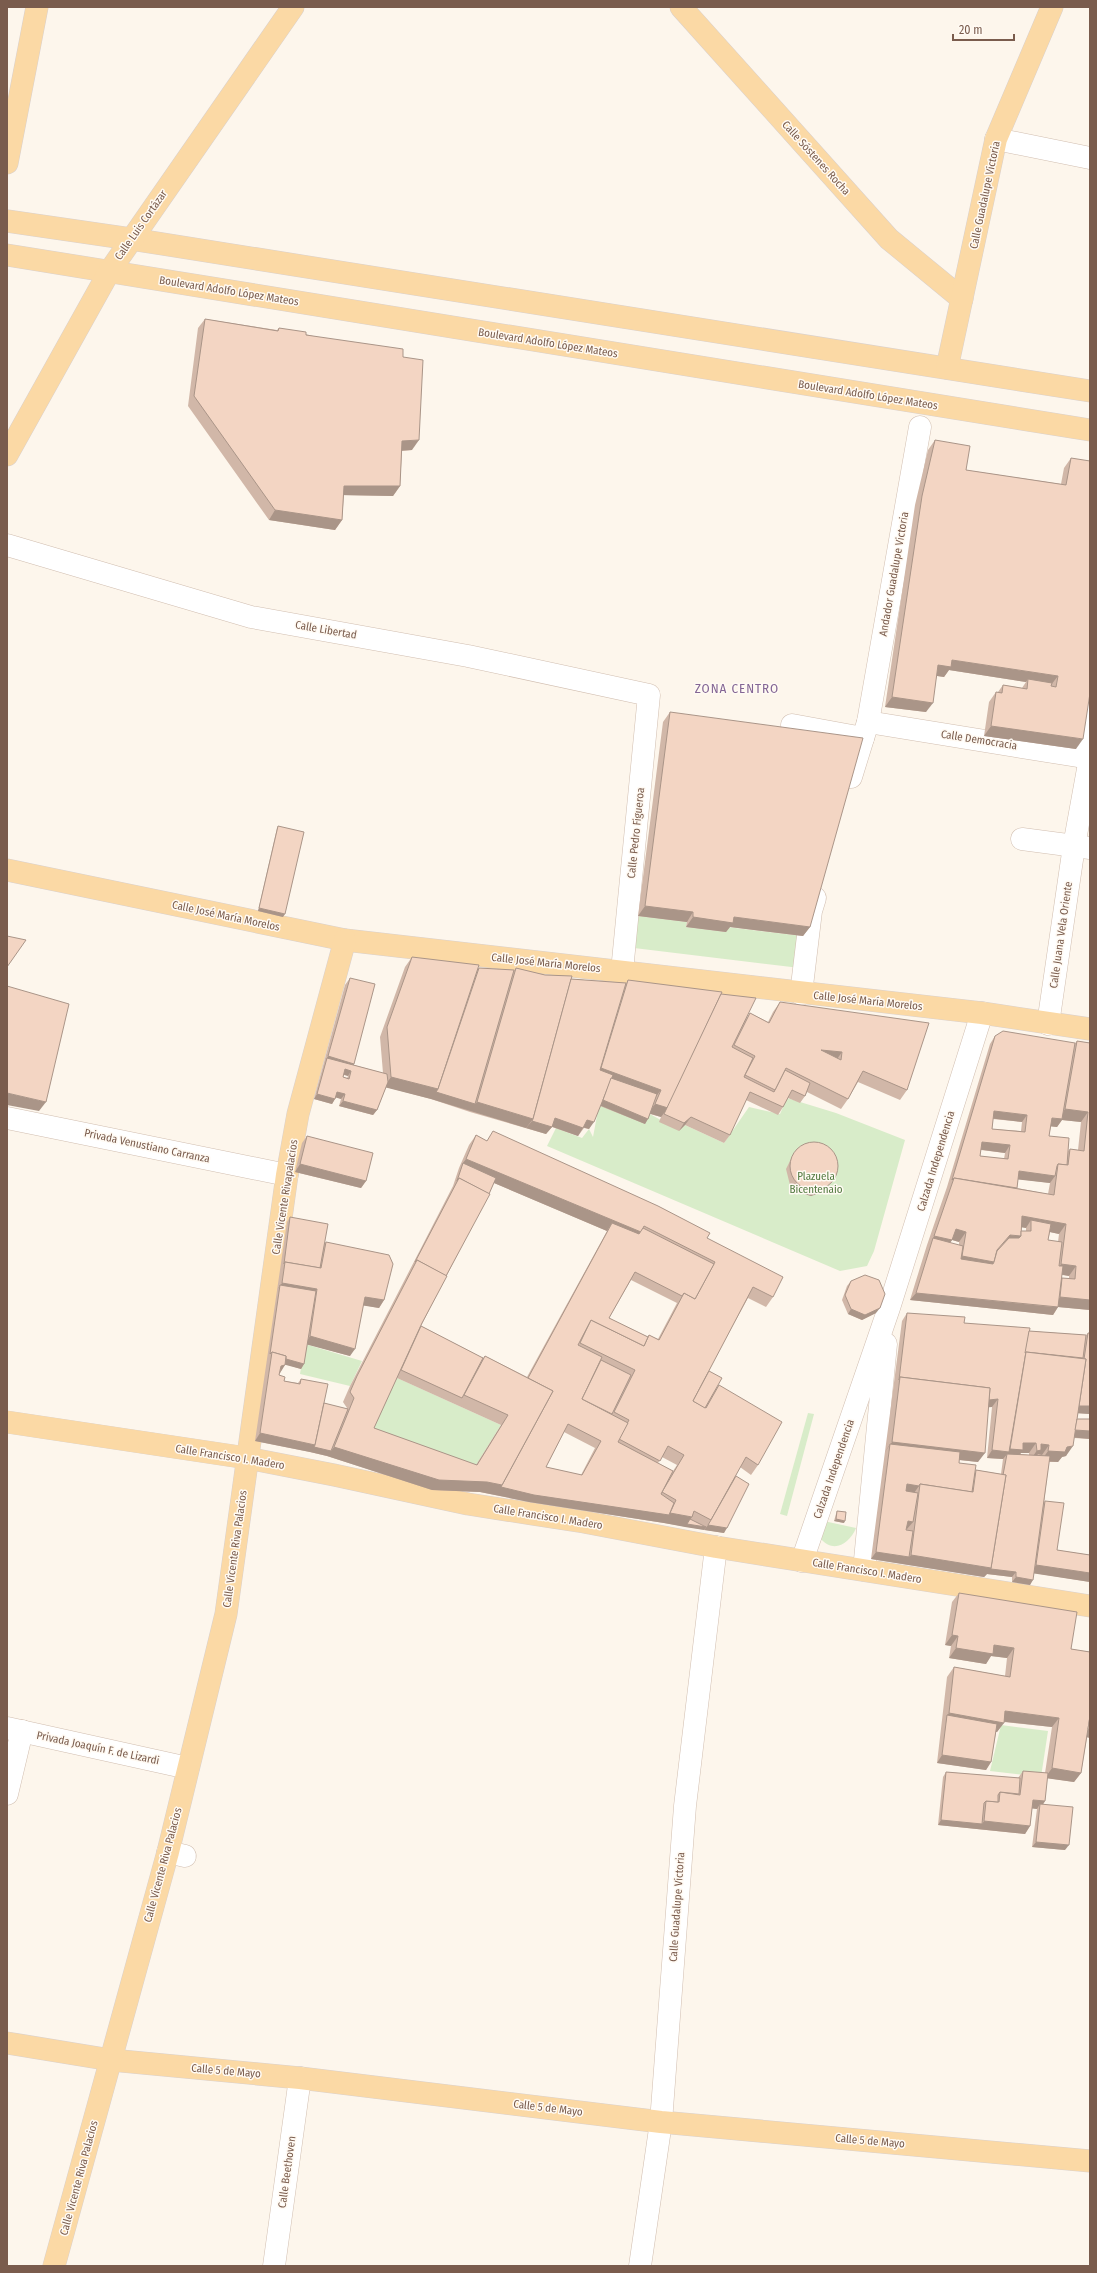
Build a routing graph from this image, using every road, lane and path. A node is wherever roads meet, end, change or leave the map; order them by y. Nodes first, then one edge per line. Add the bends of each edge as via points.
1 (37, 7) edge
2 (293, 7) edge
3 (681, 7) edge
4 (1052, 7) edge
5 (12, 106) edge
6 (996, 139) junction
7 (1090, 158) edge
8 (7, 163) edge
9 (7, 222) edge
10 (131, 239) junction
11 (7, 255) edge
12 (109, 272) junction
13 (962, 299) junction
14 (947, 368) junction
15 (1090, 391) edge
16 (920, 427) dead end
17 (1090, 430) edge
18 (7, 455) edge
19 (7, 545) edge
20 (650, 695) joint
21 (1090, 695) edge
22 (792, 725) dead end
23 (865, 730) junction
24 (1087, 758) edge
25 (845, 798) edge
26 (1022, 839) dead end
27 (1082, 847) edge
28 (7, 870) edge
29 (820, 881) edge
30 (345, 940) junction
31 (622, 971) junction
32 (801, 994) junction
33 (982, 1013) junction
34 (1048, 1024) junction
35 (1090, 1029) edge
36 (7, 1118) edge
37 (287, 1175) junction
38 (889, 1308) junction
39 (7, 1422) edge
40 (247, 1458) junction
41 (716, 1547) junction
42 (802, 1561) junction
43 (864, 1570) junction
44 (1090, 1606) edge
45 (14, 1730) edge
46 (188, 1768) junction
47 (7, 1794) edge
48 (7, 2043) edge
49 (111, 2060) junction
50 (300, 2078) junction
51 (661, 2122) junction
52 (1090, 2161) edge
53 (54, 2266) edge
54 (274, 2266) edge
55 (640, 2266) edge

1 - 5 main road
2 - 10 main road, Calle Luis Cortázar
3 - 13 main road, Calle Sóstenes Rocha via 889,239
4 - 6 main road, Calle Guadalupe Victoria
5 - 8 main road
6 - 7 street
6 - 13 main road, Calle Guadalupe Victoria
9 - 10 main road
10 - 12 main road, Calle Luis Cortázar
10 - 14 main road
11 - 12 main road, Boulevard Adolfo López Mateos
12 - 17 main road, Boulevard Adolfo López Mateos
12 - 18 main road, Calle Luis Cortázar
13 - 14 main road, Calle Guadalupe Victoria
14 - 15 main road
16 - 23 street, Andador Guadalupe Victoria
19 - 20 street, Calle Libertad via 251,617 468,656
20 - 31 street, Calle Pedro Figueroa
21 - 24 street, Calle Juana Vela Oriente
22 - 23 street, Calle Democracia
23 - 24 street, Calle Democracia
23 - 25 street
24 - 27 street, Calle Juana Vela Oriente
26 - 27 street
27 - 34 street, Calle Juana Vela Oriente
28 - 30 main road, Calle José María Morelos
29 - 32 street via 811,911
30 - 31 main road, Calle José María Morelos
30 - 37 main road, Calle Vicente Rivapalacios via 298,1114
31 - 32 main road, Calle José María Morelos
32 - 33 main road, Calle José María Morelos
33 - 34 main road, Calle José María Morelos
33 - 38 street, Calzada Independencia
34 - 35 main road, Calle José María Morelos
36 - 37 street, Privada Venustiano Carranza
37 - 40 main road, Calle Vicente Rivapalacios
38 - 42 street, Calzada Independencia
38 - 43 street, Calzada Independencia
39 - 40 main road, Calle Francisco I. Madero
40 - 41 main road, Calle Francisco I. Madero via 468,1504 584,1522
40 - 46 main road, Calle Vicente Riva Palacios via 226,1614
41 - 42 main road, Calle Francisco I. Madero
41 - 51 street, Calle Guadalupe Victoria via 685,1806
42 - 43 main road, Calle Francisco I. Madero
43 - 44 main road, Calle Francisco I. Madero
45 - 46 street, Privada Joaquín F. de Lizardi
45 - 47 street
46 - 49 main road, Calle Vicente Riva Palacios via 177,1854
48 - 49 main road, Calle 5 de Mayo
49 - 50 main road, Calle 5 de Mayo
49 - 53 main road, Calle Vicente Riva Palacios
50 - 51 main road, Calle 5 de Mayo
50 - 54 street, Calle Beethoven
51 - 52 main road, Calle 5 de Mayo
51 - 55 street, Calle Guadalupe Victoria

